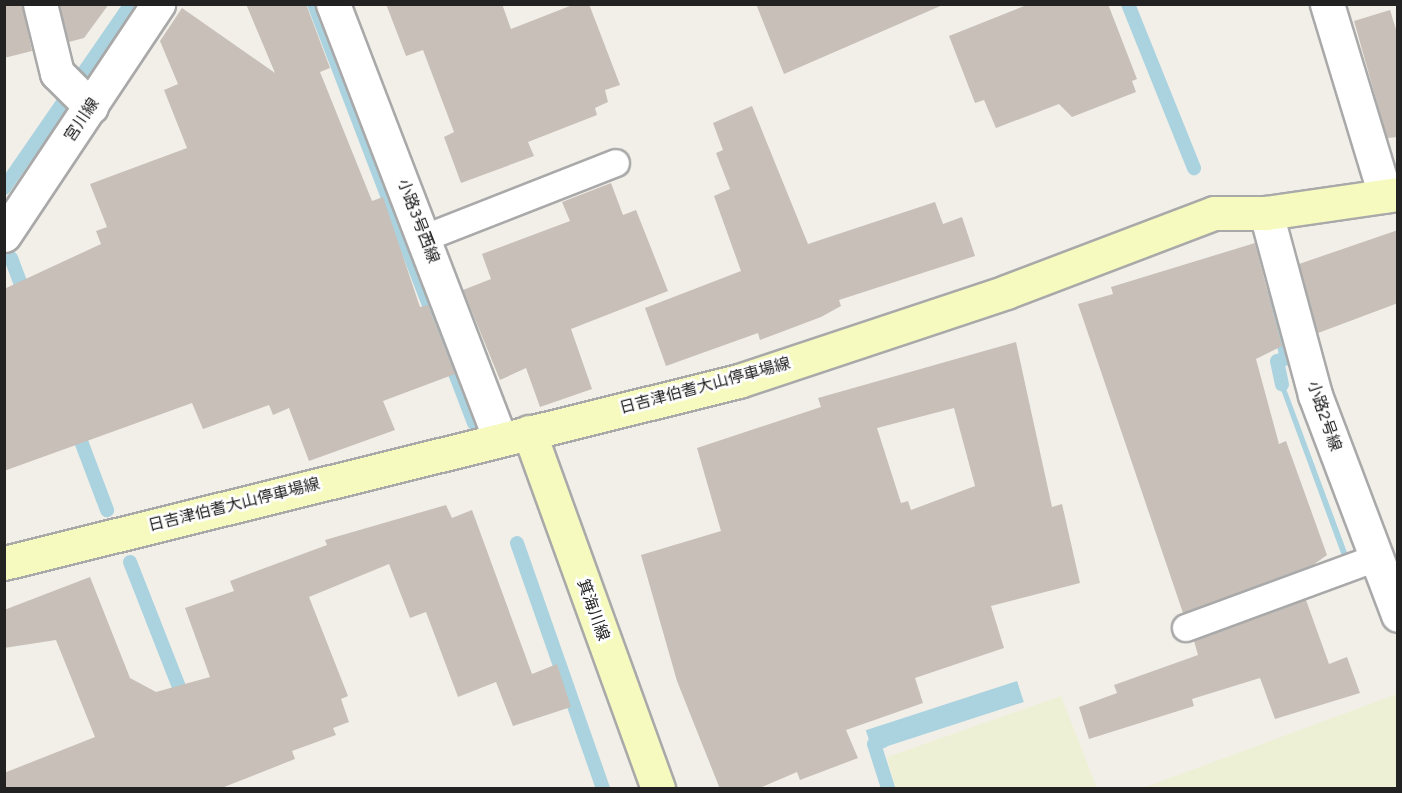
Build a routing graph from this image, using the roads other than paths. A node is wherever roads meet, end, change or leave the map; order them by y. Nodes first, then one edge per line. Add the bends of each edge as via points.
1 (40, 4) edge
2 (158, 4) edge
3 (333, 4) edge
4 (1327, 4) edge
5 (91, 107) junction
6 (616, 163) dead end
7 (1391, 194) edge
8 (1266, 213) junction
9 (4, 235) edge
10 (424, 238) junction
11 (514, 436) junction
12 (1376, 558) junction
13 (4, 563) edge
14 (1398, 615) edge
15 (1186, 628) dead end
16 (658, 789) edge

1 - 5 street via 57,73
2 - 5 street, 宮川線
3 - 10 street, 小路3号西線
4 - 7 street
5 - 9 street, 宮川線
6 - 10 lane
7 - 8 main road, 日吉津伯耆大山停車場線
8 - 11 main road, 日吉津伯耆大山停車場線 via 1214,213 1006,292 739,381
8 - 12 street, 小路2号線 via 1315,395
10 - 11 street, 小路3号西線
11 - 13 main road, 日吉津伯耆大山停車場線
11 - 16 main road, 箕海川線
12 - 14 street, 小路2号線
12 - 15 lane

